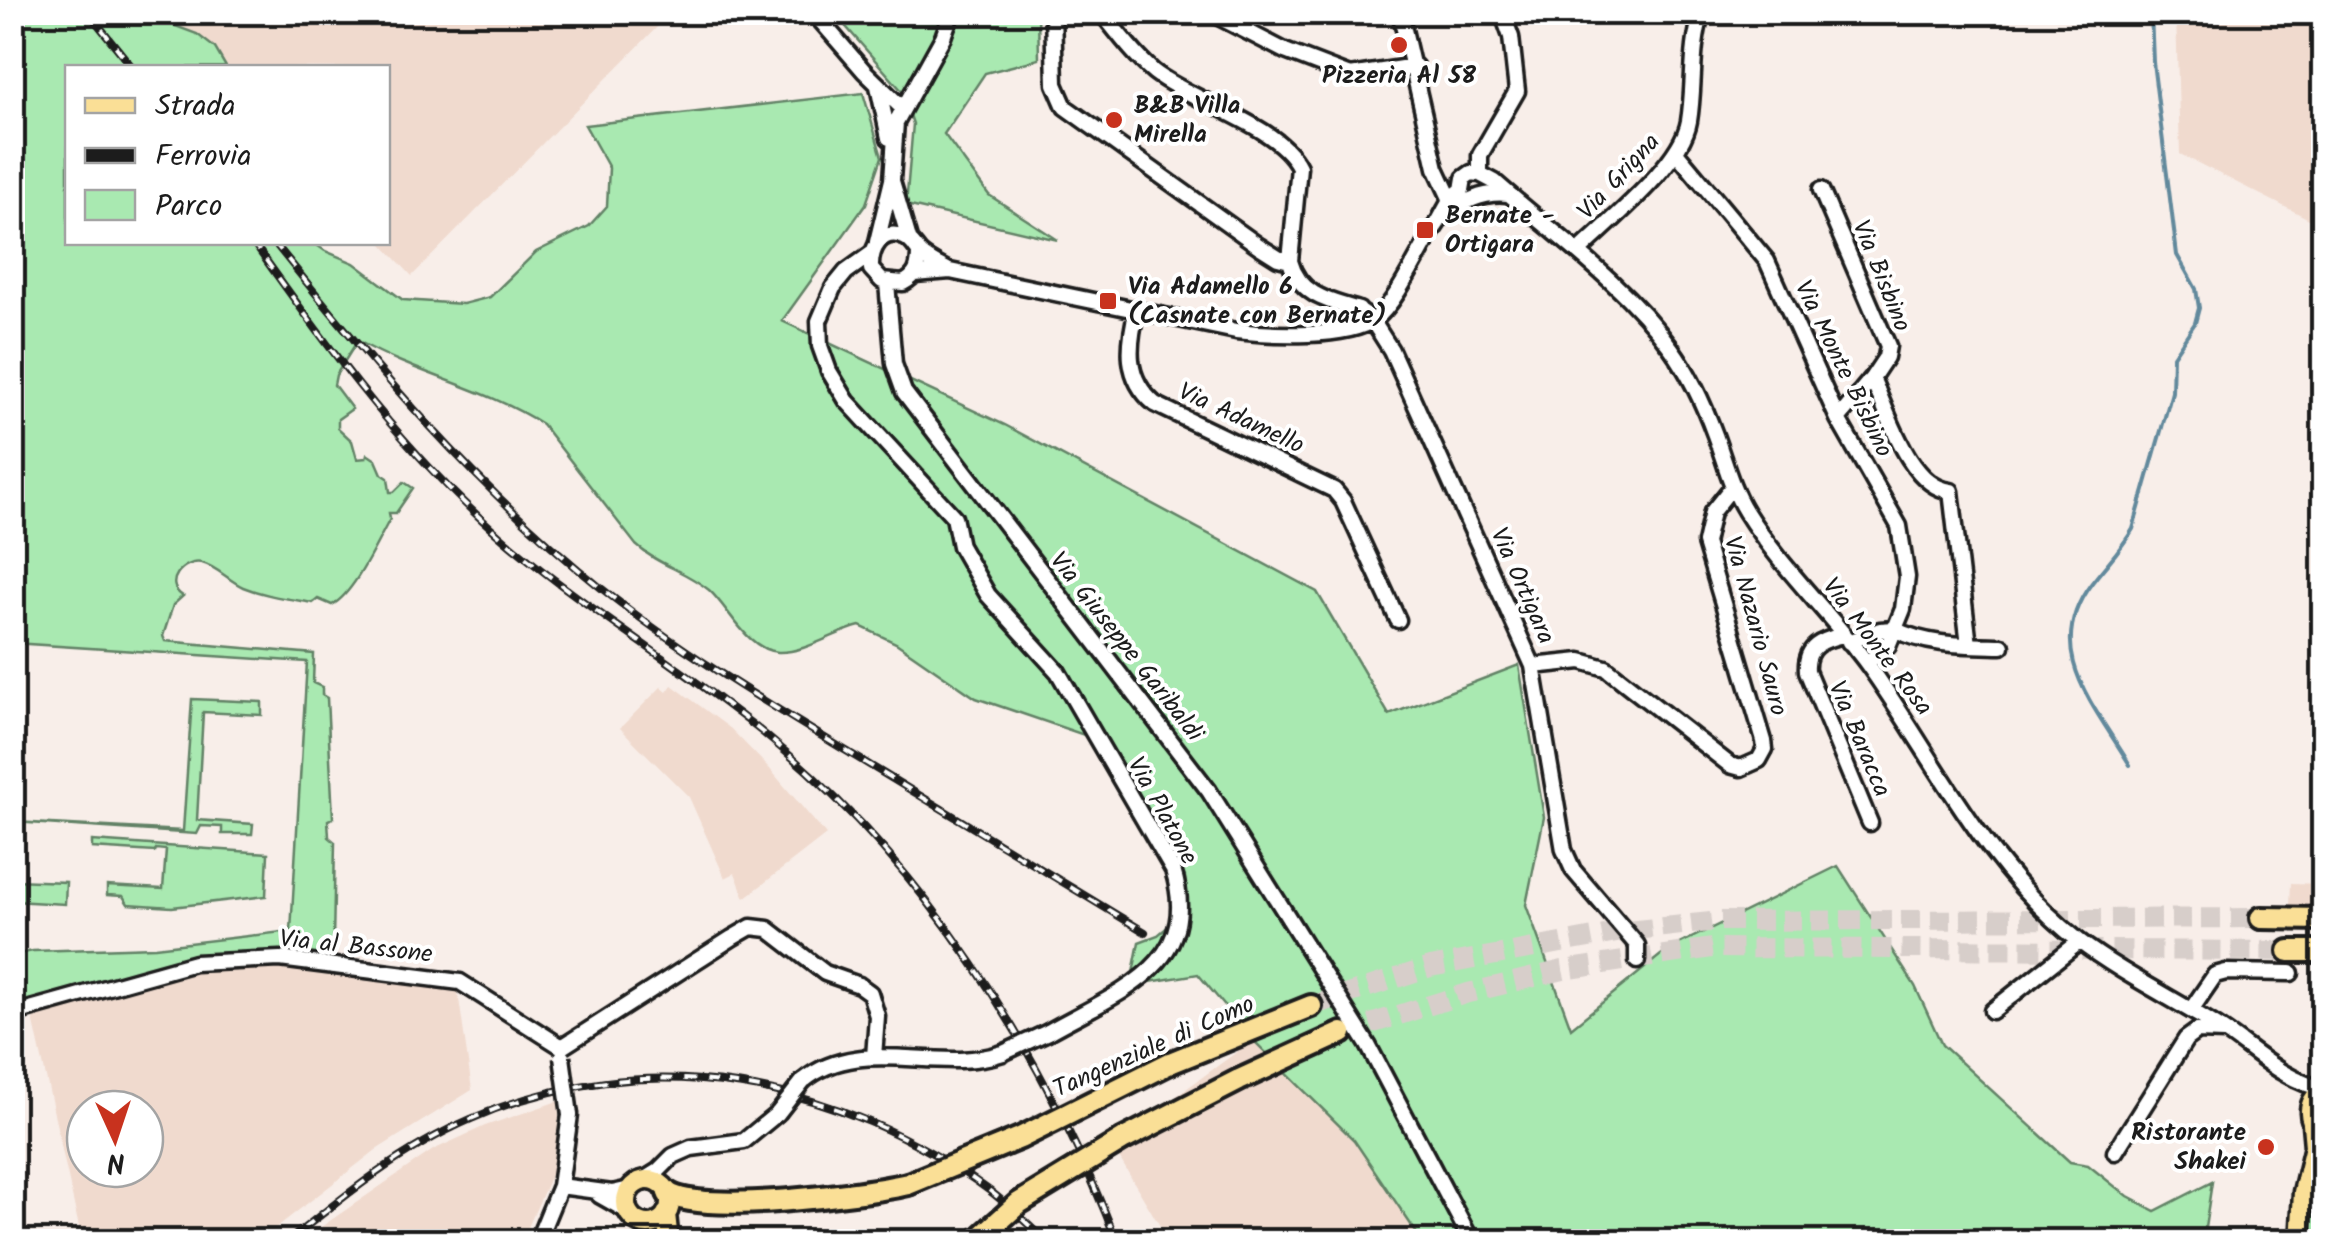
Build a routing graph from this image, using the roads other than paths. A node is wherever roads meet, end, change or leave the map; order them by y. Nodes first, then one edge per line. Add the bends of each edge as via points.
1 (813, 12) edge
2 (952, 12) edge
3 (1053, 12) edge
4 (1101, 12) edge
5 (1209, 12) edge
6 (1400, 12) edge
7 (1502, 12) edge
8 (1702, 12) edge
9 (1415, 66) junction
10 (876, 80) junction
11 (902, 108) junction
12 (892, 152) junction
13 (1676, 152) junction
14 (1482, 175) junction
15 (892, 180) junction
16 (1822, 190) dead end
17 (1463, 193) junction
18 (1509, 194) junction
19 (909, 239) junction
20 (874, 248) junction
21 (1579, 251) junction
22 (919, 252) junction
23 (1290, 261) junction
24 (950, 271) junction
25 (895, 279) junction
26 (834, 288) junction
27 (1137, 309) junction
28 (1361, 318) junction
29 (1872, 378) junction
30 (1838, 419) junction
31 (1732, 487) junction
32 (1398, 620) dead end
33 (1894, 629) junction
34 (1846, 638) junction
35 (1969, 645) junction
36 (2002, 646) dead end
37 (1867, 664) junction
38 (1533, 666) junction
39 (1870, 824) dead end
40 (2260, 918) tunnel mouth
41 (2324, 919) edge
42 (2080, 942) junction
43 (2289, 950) tunnel mouth
44 (2324, 951) edge
45 (1637, 961) dead end
46 (2291, 973) dead end
47 (1311, 1006) tunnel mouth
48 (2191, 1010) junction
49 (1992, 1011) dead end
50 (12, 1014) edge
51 (2227, 1032) junction
52 (1342, 1033) tunnel mouth
53 (562, 1052) junction
54 (874, 1057) junction
55 (2300, 1084) junction
56 (2324, 1089) edge
57 (2316, 1131) edge
58 (2115, 1152) dead end
59 (673, 1156) junction
60 (636, 1185) junction
61 (560, 1186) junction
62 (593, 1192) junction
63 (666, 1198) junction
64 (636, 1218) junction
65 (978, 1240) edge
66 (537, 1242) edge
67 (658, 1242) edge
68 (669, 1242) edge
69 (1472, 1242) edge
70 (2300, 1242) edge

1 - 10 street
2 - 11 street
3 - 23 street via 1052,66 1065,107 1259,246
4 - 23 street via 1158,74 1292,156 1299,167
5 - 9 street via 1350,76
6 - 9 street
7 - 14 street via 1517,91 1480,154
8 - 13 street, Via Grigna via 1691,57 1690,118
9 - 17 street via 1436,168
10 - 11 street
10 - 12 street
11 - 12 street
12 - 15 street
13 - 21 street, Via Grigna
13 - 30 street, Via Monte Bisbino via 1767,261
14 - 17 street via 1467,175
14 - 17 street via 1488,187
14 - 18 street, Via Monte Rosa
15 - 19 street
15 - 20 street
16 - 29 street, Via Bisbino via 1888,346
17 - 18 street
17 - 28 street via 1387,306
18 - 21 street, Via Monte Rosa
19 - 20 street via 892,234
19 - 22 street
20 - 25 street via 871,269
20 - 26 street
21 - 31 street, Via Monte Rosa via 1642,312 1683,366
22 - 24 street
22 - 25 street via 919,264
23 - 28 street, Via Ortigara via 1307,291
24 - 25 street
24 - 27 street
25 - 26 street via 848,280
25 - 69 street, Via Giuseppe Garibaldi via 894,364 904,392 1262,870 1368,1045
26 - 54 street, Via Platone, bridge via 819,321 830,371 889,450 934,491 954,518 960,546 988,594 1058,672 1173,870 1181,895 1168,953 1127,988 1048,1032 1002,1054 961,1063
27 - 28 street via 1260,334 1312,332
27 - 32 street, Via Adamello via 1130,363 1142,391 1155,404 1334,490
28 - 38 street, Via Ortigara via 1385,340
29 - 30 street
29 - 35 street via 1918,474 1950,492
30 - 33 street, Via Monte Bisbino via 1904,538 1906,593
31 - 34 street, Via Monte Rosa via 1764,539
31 - 38 street, Via Nazario Sauro via 1712,512 1707,554 1764,742 1759,760 1730,765 1606,668 1581,661
33 - 34 street
33 - 35 street via 1920,640
33 - 37 street, Via Monte Bisbino via 1888,646
34 - 37 street, Via Monte Rosa
34 - 39 street, Via Baracca via 1811,648 1806,671
35 - 36 street
37 - 42 street, Via Monte Rosa via 1990,850
38 - 45 street, Via Ortigara via 1564,850 1573,870 1637,945
40 - 41 highway
42 - 48 street, Via Monte Rosa
42 - 49 street
43 - 44 highway
46 - 48 street via 2215,975
47 - 63 highway, Tangenziale di Como, bridge via 908,1184 831,1198
48 - 51 street, Via Monte Rosa
50 - 53 street, Via al Bassone via 196,963 280,959 460,982
51 - 55 street, Via Monte Rosa
51 - 58 street via 2197,1031 2186,1040
52 - 65 highway, bridge via 1124,1139 1019,1203
53 - 54 street via 755,926 825,973 870,992 877,1016
53 - 61 street, bridge via 570,1115
54 - 59 street, Via Platone, bridge via 823,1066 744,1141
55 - 56 street, Via Monte Rosa
55 - 57 street
56 - 57 main road via 2312,1100
57 - 70 main road via 2302,1192
59 - 60 street, Via Platone
59 - 63 street
60 - 62 street
60 - 63 main road via 654,1181
60 - 64 main road via 626,1200
61 - 62 street
61 - 66 street
62 - 64 street
63 - 64 main road via 656,1222
63 - 68 main road
64 - 67 main road

